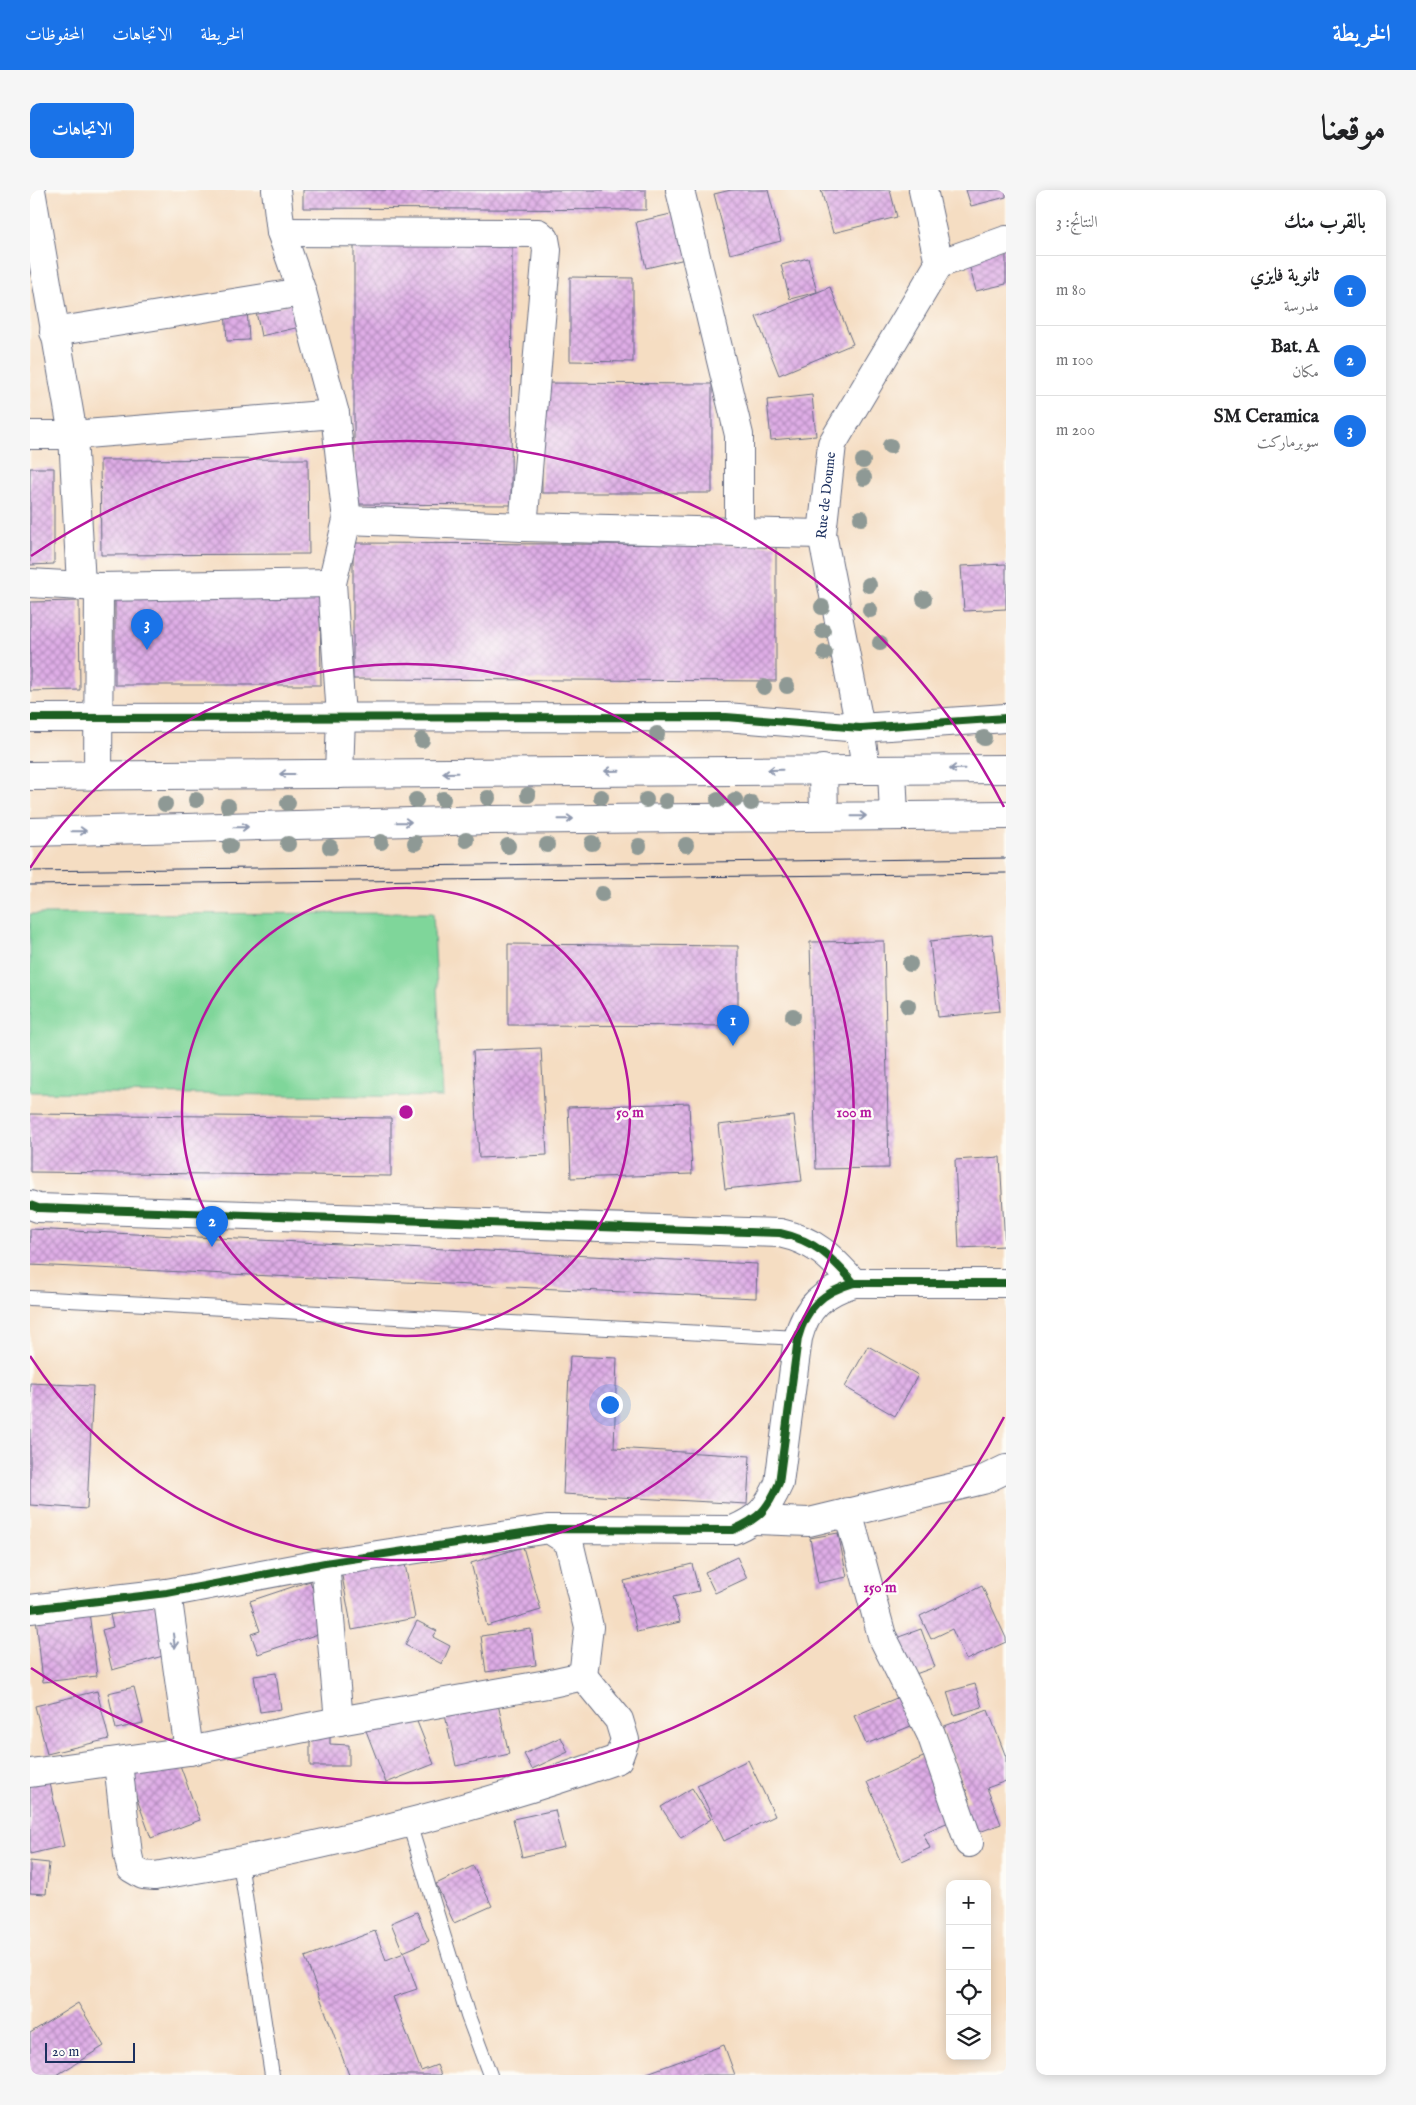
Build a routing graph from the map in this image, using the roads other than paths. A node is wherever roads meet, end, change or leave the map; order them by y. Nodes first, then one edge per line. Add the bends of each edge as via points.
1 (31, 190) edge
2 (276, 190) edge
3 (680, 190) edge
4 (923, 190) edge
5 (281, 232) junction
6 (1006, 240) edge
7 (37, 264) edge
8 (939, 264) junction
9 (302, 292) junction
10 (54, 332) junction
11 (335, 414) junction
12 (30, 435) edge
13 (73, 435) junction
14 (347, 520) junction
15 (523, 527) junction
16 (739, 533) junction
17 (822, 534) junction
18 (30, 583) edge
19 (332, 583) junction
20 (90, 586) junction
21 (98, 717) junction
22 (341, 717) junction
23 (30, 718) edge
24 (1006, 718) edge
25 (860, 728) junction
26 (823, 769) junction
27 (1006, 769) edge
28 (879, 770) junction
29 (339, 774) junction
30 (30, 776) edge
31 (98, 776) junction
32 (1006, 815) edge
33 (824, 816) junction
34 (894, 816) junction
35 (30, 832) edge
36 (30, 1205) edge
37 (854, 1283) junction
38 (1006, 1283) edge
39 (30, 1298) edge
40 (798, 1338) junction
41 (1006, 1469) edge
42 (848, 1512) junction
43 (754, 1520) junction
44 (550, 1529) junction
45 (325, 1563) junction
46 (167, 1593) junction
47 (30, 1608) edge
48 (583, 1676) junction
49 (339, 1721) junction
50 (189, 1751) junction
51 (118, 1762) junction
52 (30, 1773) edge
53 (409, 1823) junction
54 (969, 1843) dead end
55 (240, 1862) junction
56 (272, 2075) edge
57 (490, 2075) edge

1 - 7 street
2 - 5 street
3 - 16 street via 739,435
4 - 8 street
5 - 9 street
5 - 15 street via 538,234 545,239 547,250
6 - 8 street
7 - 10 street
8 - 17 street, Rue de Doume via 832,444
9 - 10 street
9 - 11 street
10 - 13 street
11 - 13 street
11 - 14 street
12 - 13 street
13 - 20 street
14 - 15 street
14 - 19 street
15 - 16 street
16 - 17 street
17 - 25 street, Rue de Doume
18 - 20 street
19 - 20 street
19 - 22 street
20 - 21 street
21 - 22 street
21 - 23 street
21 - 31 street
22 - 25 street via 726,717
22 - 29 street
24 - 25 street
25 - 28 street, Rue de Doume
26 - 28 street
26 -> 29 street
26 - 33 street
27 -> 28 street
28 - 34 street, Rue de Doume
29 -> 31 street
30 - 31 street
32 - 34 street
33 -> 34 street
35 -> 33 street via 489,820
36 - 37 street via 780,1233 819,1247
37 - 38 street
37 - 40 street via 825,1295 801,1325
39 - 40 lane
40 - 43 street via 779,1483 770,1503
41 - 42 street via 983,1480
42 - 43 street via 809,1522
42 - 54 street via 882,1636 931,1734
43 - 44 street via 733,1530
44 - 45 street
44 - 48 street via 569,1542 589,1627
45 - 46 street
45 - 49 street
46 - 47 street
46 -> 50 street
48 - 49 street
48 - 53 street via 619,1720 625,1740 618,1760
49 - 50 street
50 - 51 street
51 - 52 street
51 - 55 street via 131,1868 143,1875 155,1876
53 - 55 street
53 - 57 lane via 468,2016
55 - 56 lane

